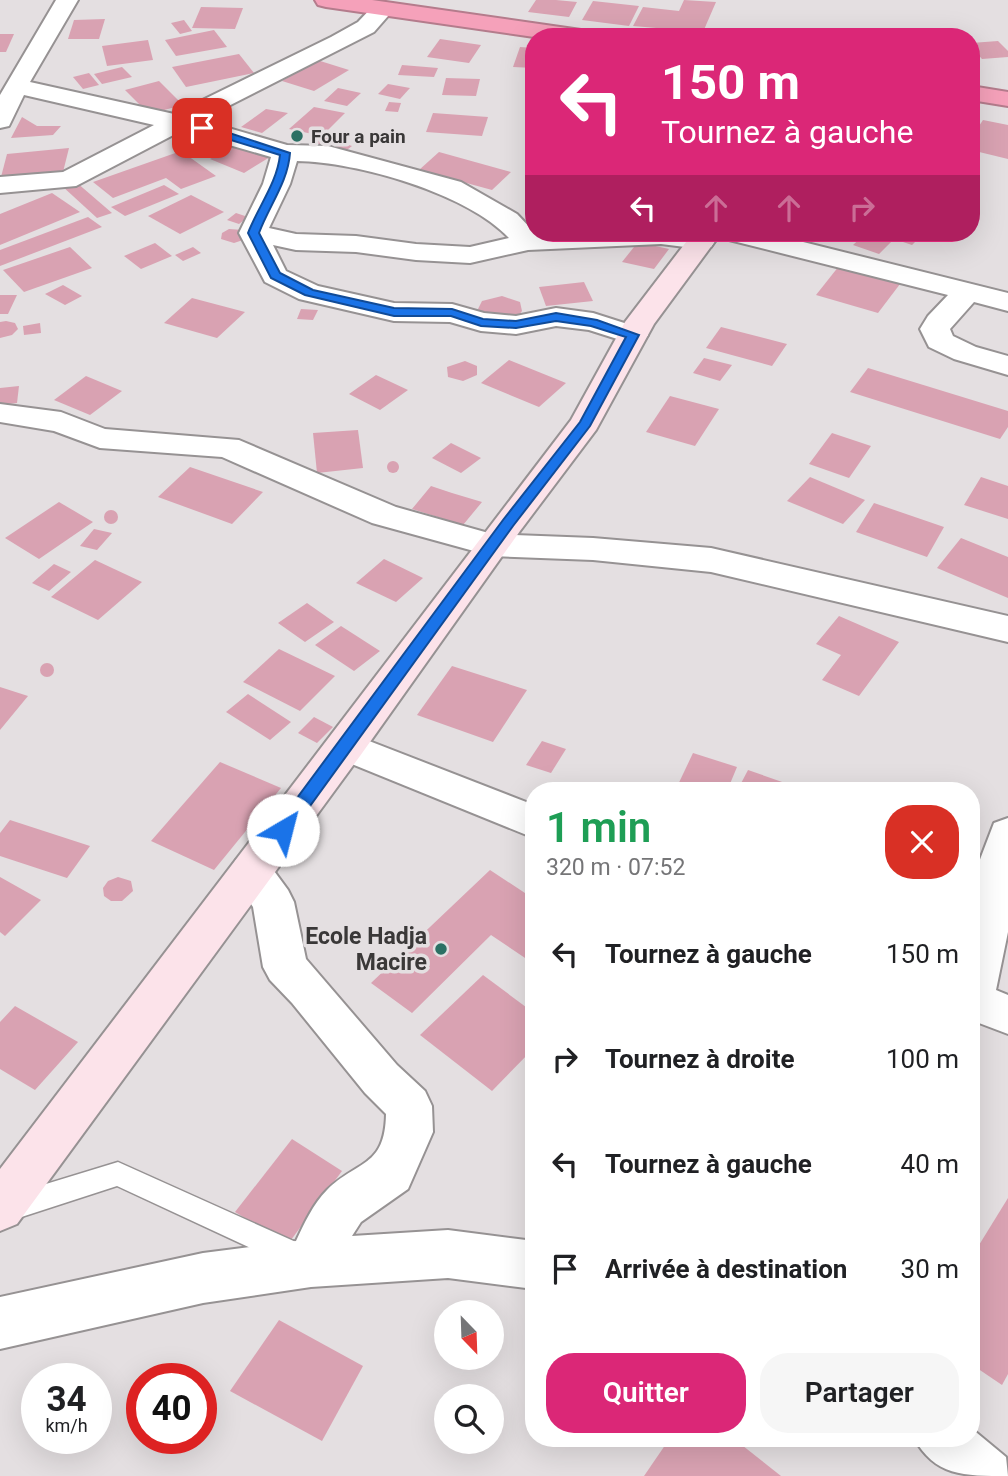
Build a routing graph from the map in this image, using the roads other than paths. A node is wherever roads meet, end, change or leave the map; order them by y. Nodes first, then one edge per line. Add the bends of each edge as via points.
1 (67, 0) edge
2 (326, 0) edge
3 (384, 8) junction
4 (525, 29) edge
5 (12, 82) edge
6 (980, 94) edge
7 (1008, 99) edge
8 (0, 121) edge
9 (177, 122) junction
10 (285, 153) junction
11 (0, 185) edge
12 (253, 233) junction
13 (525, 239) edge
14 (528, 242) edge
15 (709, 242) edge
16 (741, 242) edge
17 (968, 292) junction
18 (1008, 302) edge
19 (633, 335) junction
20 (1008, 366) edge
21 (0, 413) edge
22 (492, 545) junction
23 (1008, 629) edge
24 (346, 746) junction
25 (525, 818) edge
26 (1008, 834) edge
27 (251, 872) junction
28 (984, 1005) edge
29 (0, 1209) edge
30 (311, 1263) junction
31 (525, 1264) edge
32 (0, 1323) edge
33 (952, 1447) edge
34 (987, 1476) edge

1 - 5 street
2 - 3 highway
3 - 4 highway
3 - 9 street via 366,27 348,37
5 - 8 street
5 - 9 street
6 - 7 highway
9 - 10 street
9 - 11 street via 67,180
10 - 12 street via 283,172
10 - 13 street via 328,155 452,188 508,220
12 - 14 street via 296,242 470,255
12 - 19 street via 275,276 309,293 394,312 452,313 481,322 516,325 556,317 593,322
15 - 19 street
16 - 17 street
17 - 18 street
17 - 20 street via 938,322 935,329 940,341
19 - 22 street via 585,424
21 - 22 street via 61,422 100,438 228,447 384,515
22 - 23 street via 711,560
22 - 24 street
24 - 25 street
24 - 27 street
26 - 28 street via 990,890
27 - 29 street
27 - 30 street via 273,902 285,967 409,1106 409,1132 391,1173 344,1206
29 - 30 lane via 118,1174
30 - 31 street via 447,1254
30 - 32 street via 203,1278
33 - 34 street

